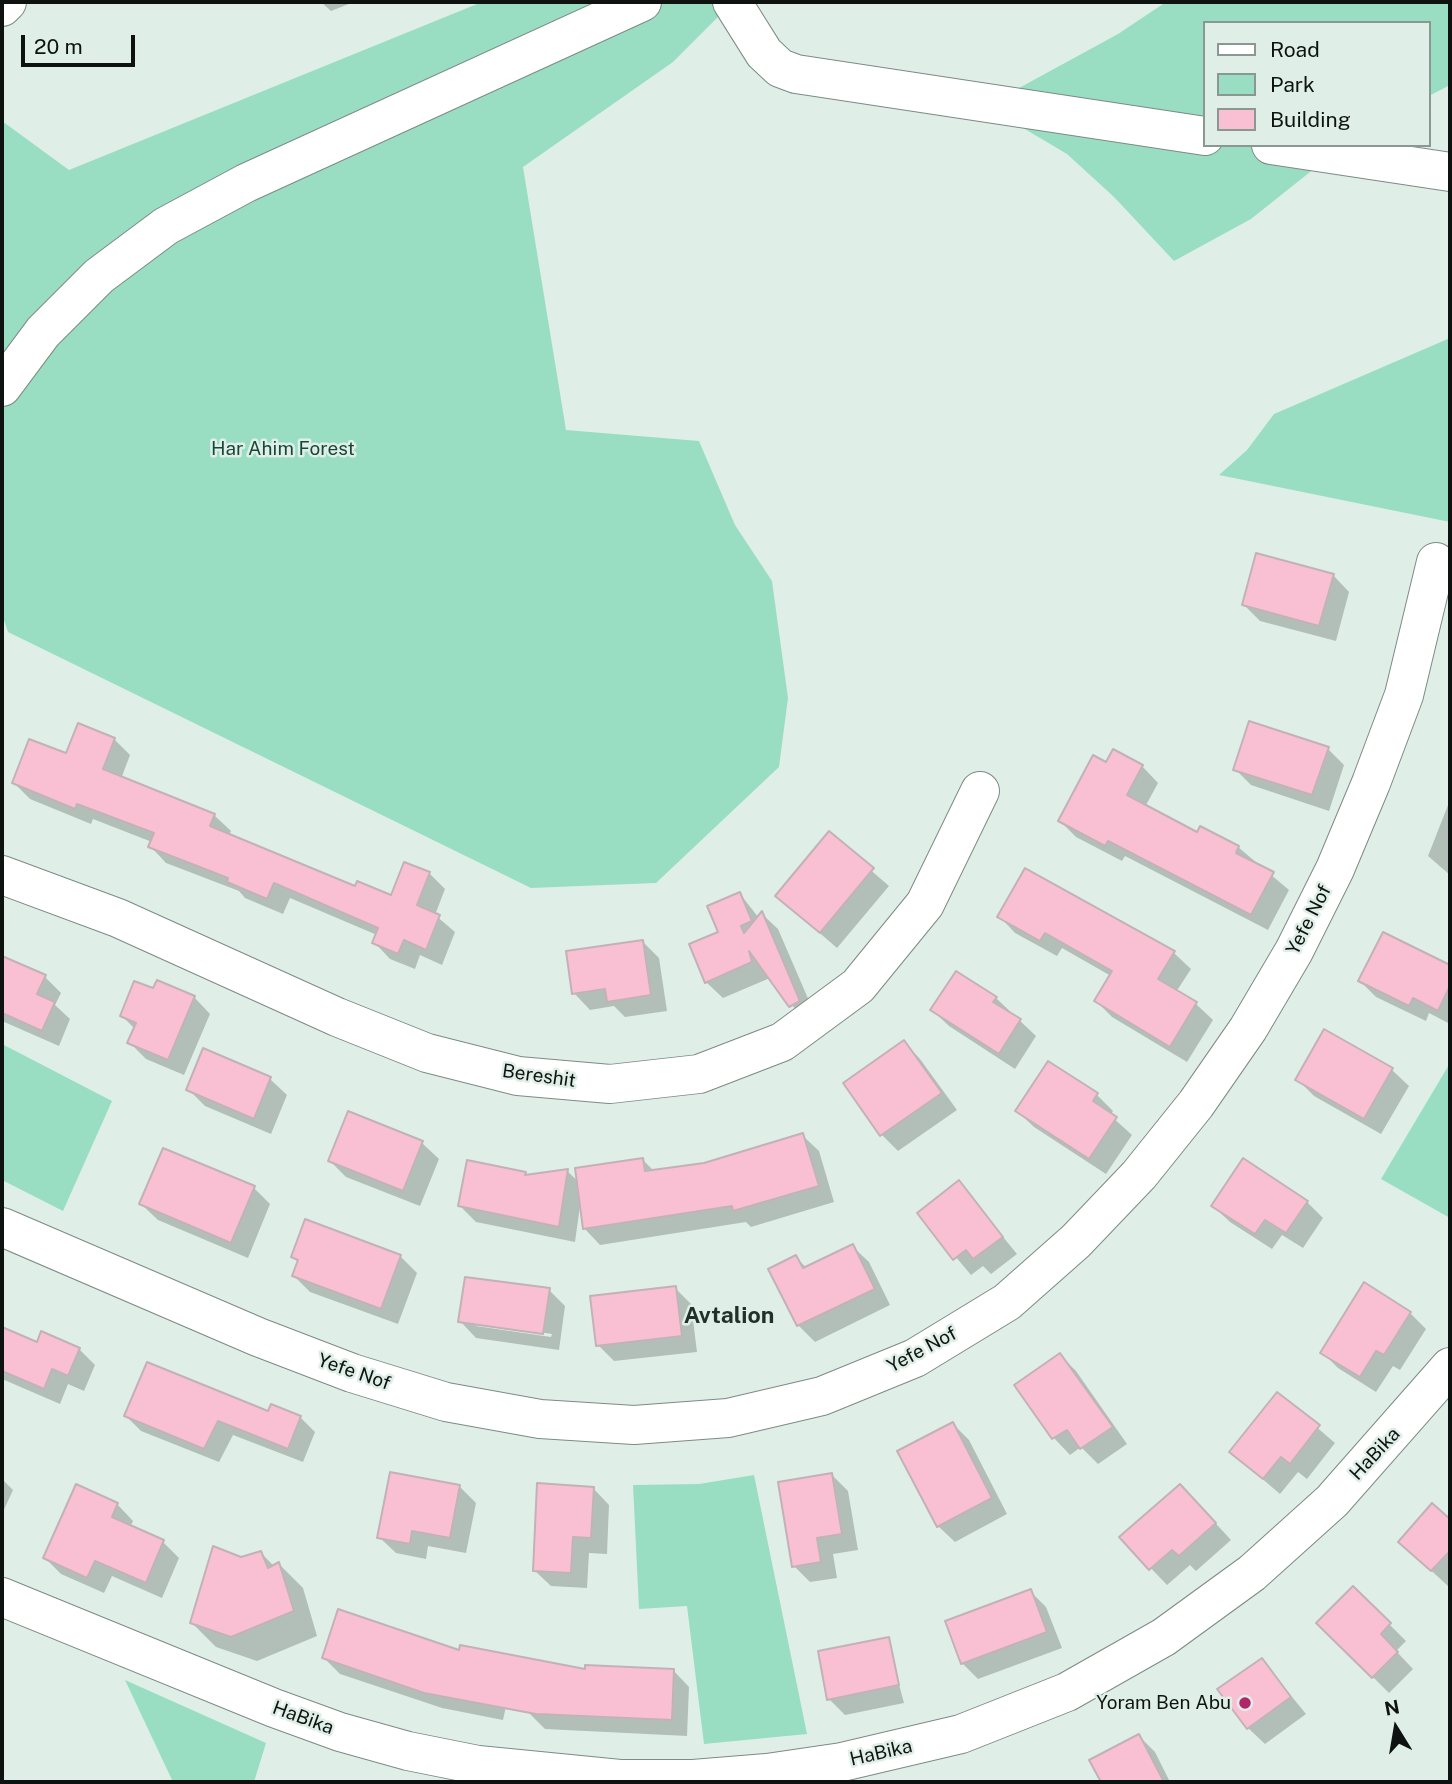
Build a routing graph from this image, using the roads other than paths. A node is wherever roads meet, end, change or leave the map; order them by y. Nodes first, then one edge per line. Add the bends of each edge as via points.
1 (7, 2) edge
2 (642, 2) edge
3 (732, 2) edge
4 (2, 7) edge
5 (1204, 136) edge
6 (1284, 147) edge
7 (1450, 172) edge
8 (5, 376) edge
9 (1436, 562) dead end
10 (980, 792) dead end
11 (2, 875) edge
12 (2, 1227) edge
13 (1450, 1367) edge
14 (2, 1597) edge

1 - 4 street
2 - 8 street via 246,183 166,226 99,276
3 - 5 street via 764,54 796,74
6 - 7 street
9 - 12 street, Yefe Nof via 1404,695 1371,783 1335,869 1248,1029 1139,1175 1076,1241 1007,1302 915,1358 822,1396 728,1418 634,1425 540,1419 446,1402 352,1373
10 - 11 street, Bereshit via 925,904 858,986 782,1042 699,1073 610,1084 518,1076 427,1053 129,922
13 - 14 street, HaBika via 1332,1501 1252,1573 1164,1637 1068,1692 961,1734 842,1762 742,1775 620,1779 478,1765 340,1732

